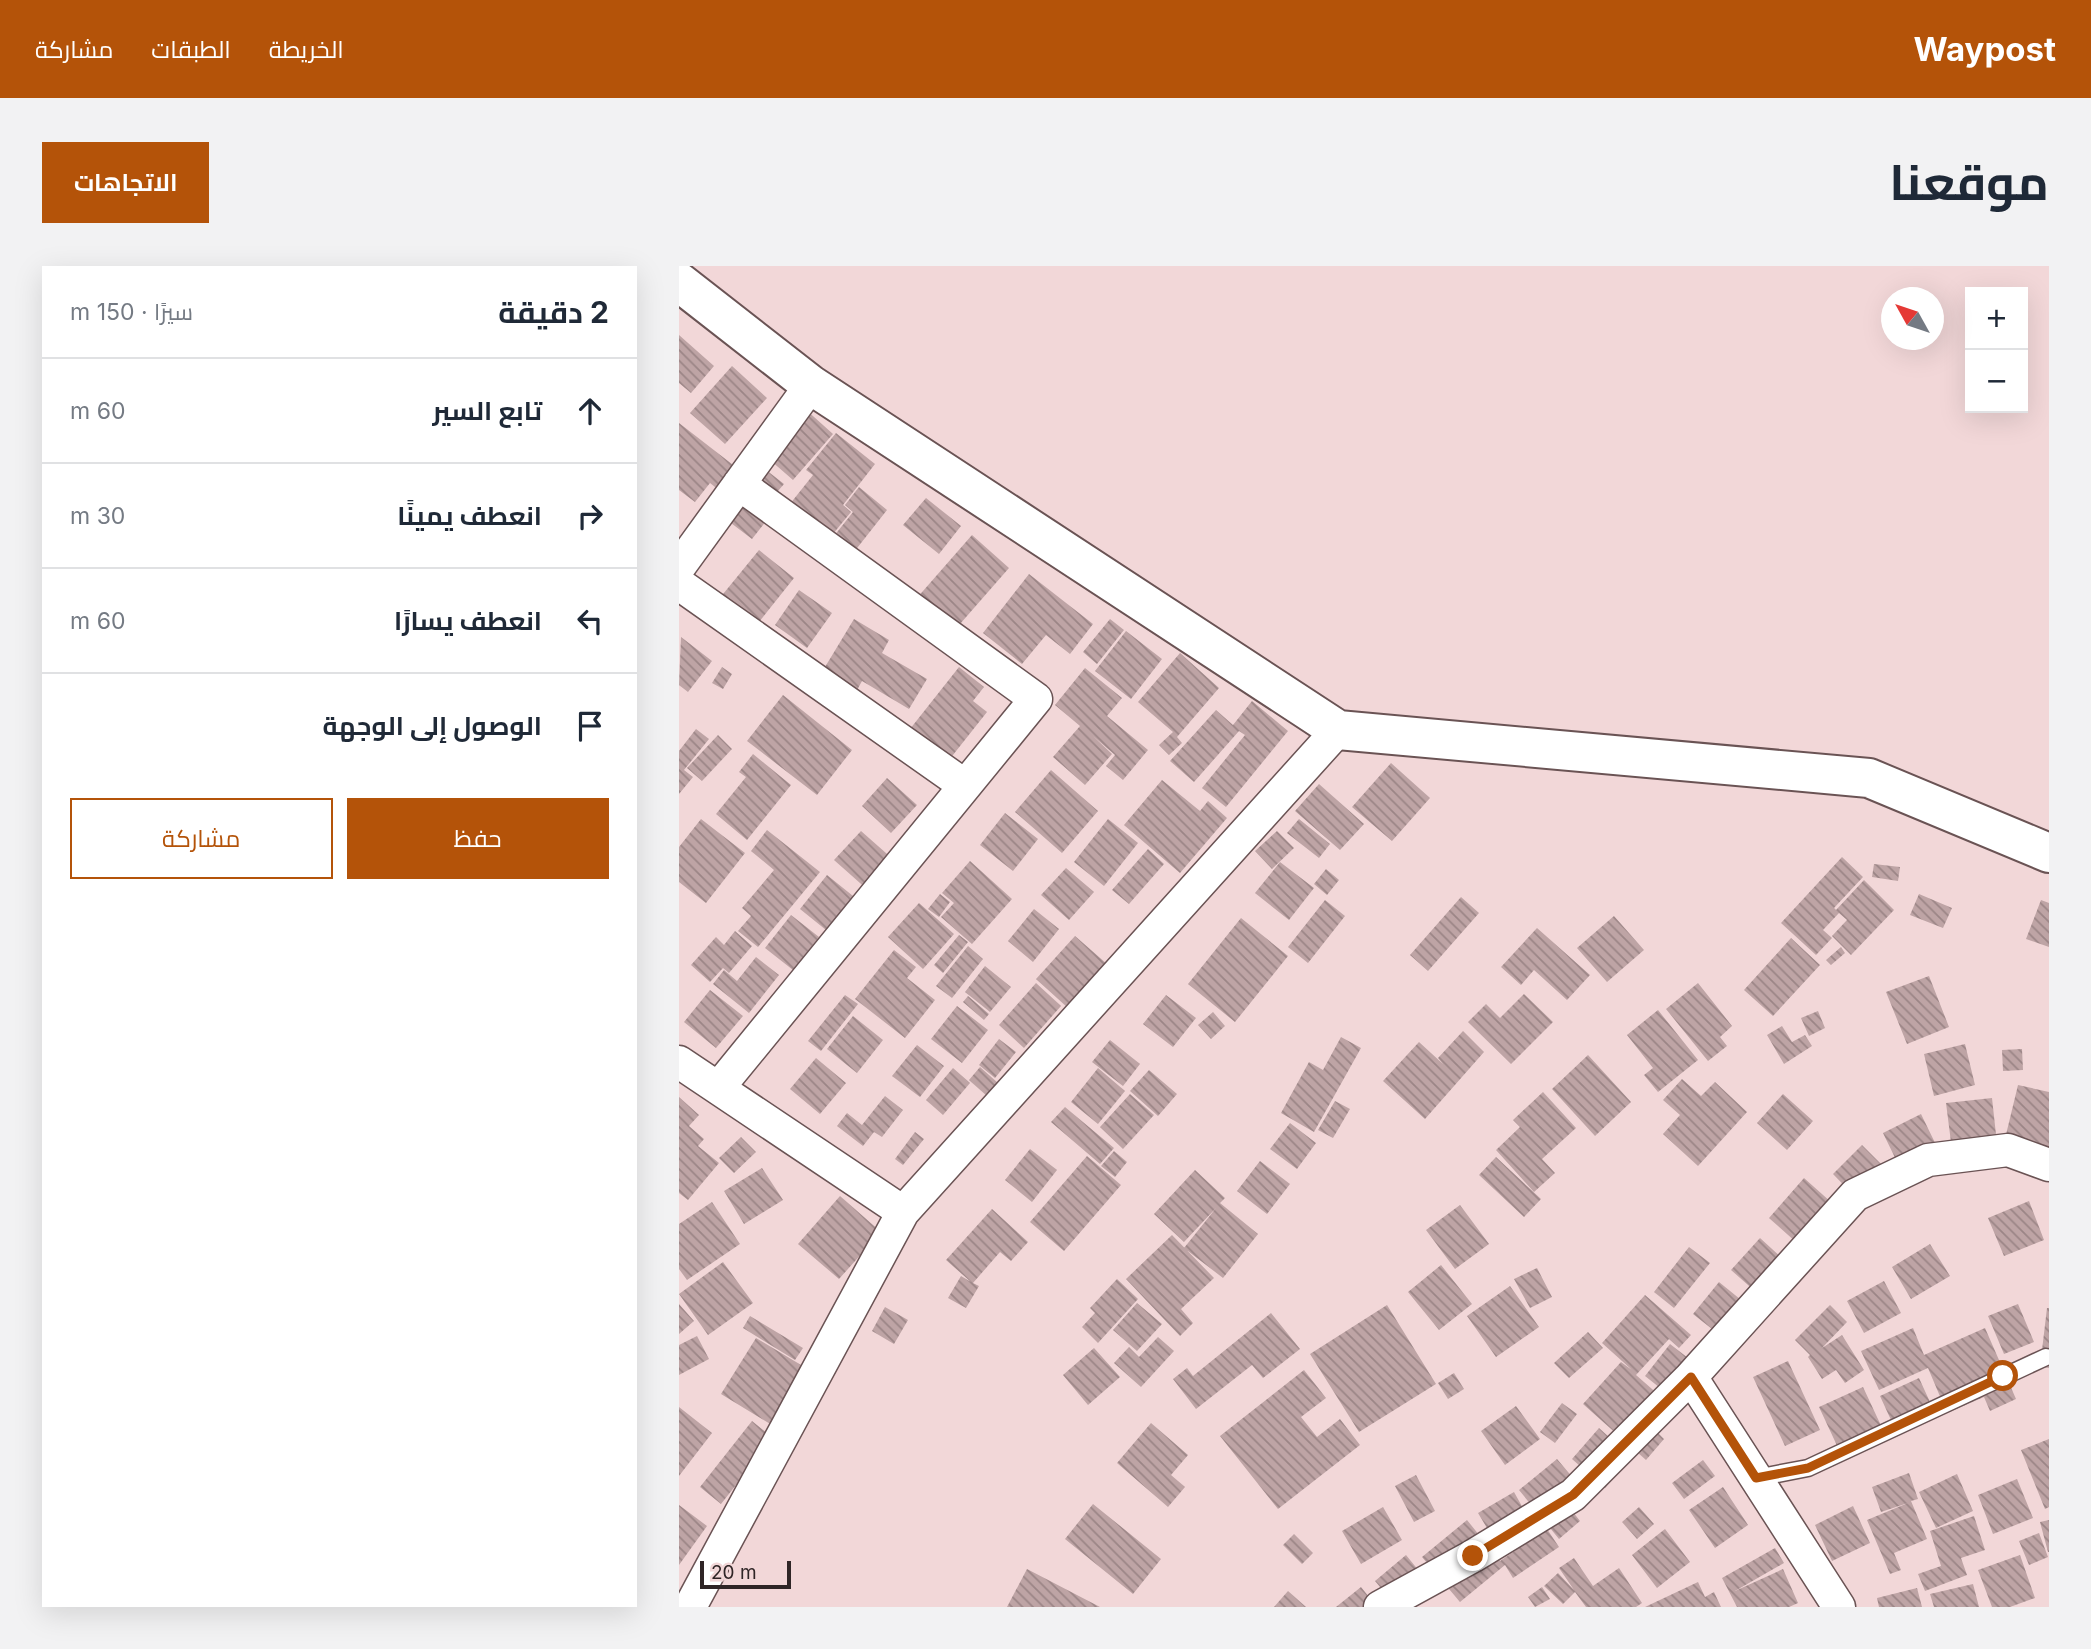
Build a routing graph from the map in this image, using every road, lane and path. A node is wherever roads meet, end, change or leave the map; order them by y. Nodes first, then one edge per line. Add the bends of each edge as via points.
1 (679, 282) edge
2 (811, 385) junction
3 (739, 484) junction
4 (679, 567) edge
5 (679, 584) edge
6 (1338, 730) junction
7 (964, 785) junction
8 (2049, 853) edge
9 (679, 1062) edge
10 (719, 1087) junction
11 (2049, 1165) edge
12 (903, 1212) junction
13 (2046, 1357) dead end
14 (1691, 1377) junction
15 (1756, 1478) junction
16 (689, 1607) edge
17 (1380, 1607) edge
18 (1839, 1607) edge

1 - 2 main road
2 - 3 street
2 - 6 main road
3 - 4 street
3 - 7 street via 1036,699
5 - 7 street
6 - 8 main road via 1870,778
6 - 12 street
7 - 10 street
9 - 10 street
10 - 12 street
11 - 14 street via 2008,1150 1928,1160 1855,1195
12 - 16 street
13 - 15 lane via 1808,1468
14 - 15 street
14 - 17 street via 1573,1495
15 - 18 street

